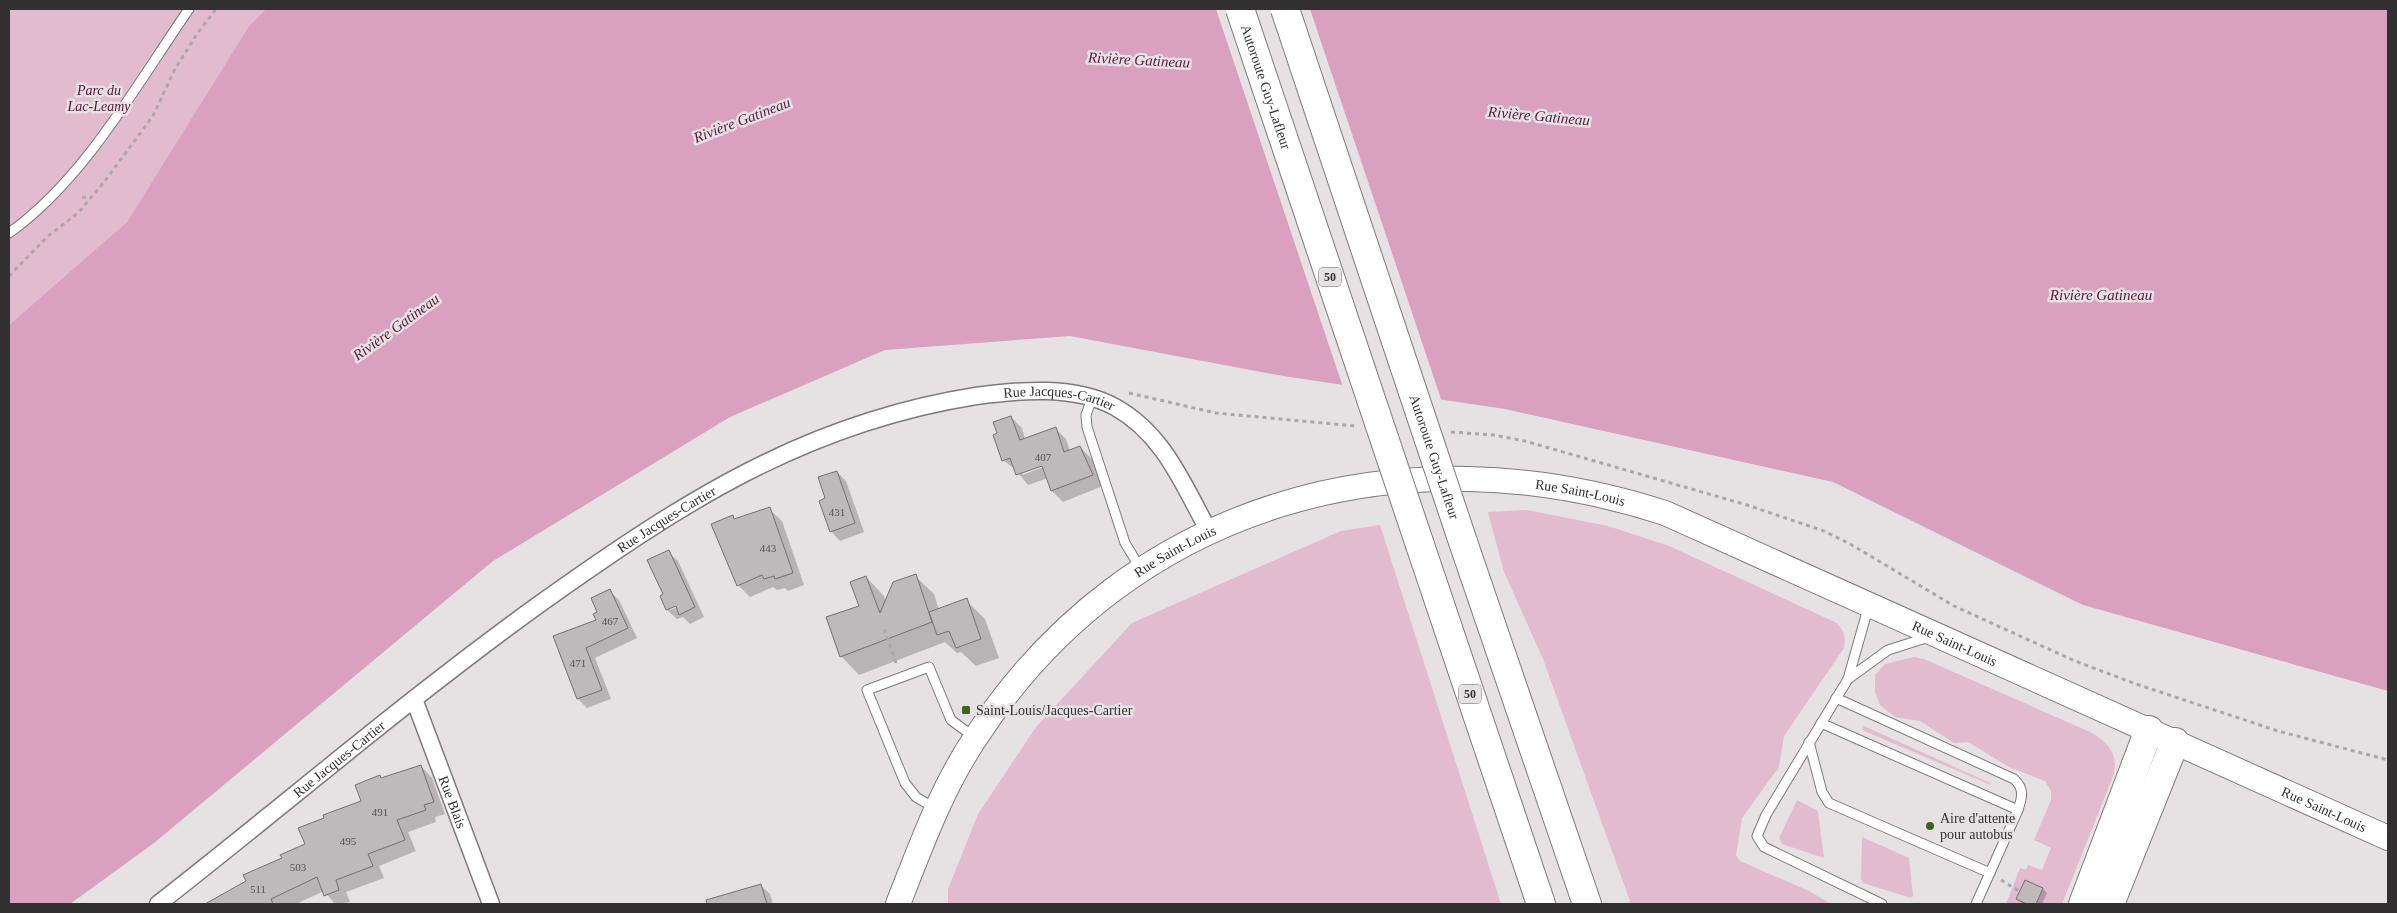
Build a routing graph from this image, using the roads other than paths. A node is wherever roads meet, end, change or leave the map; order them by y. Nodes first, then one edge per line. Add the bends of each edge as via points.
1 (189, 9) edge
2 (1240, 9) edge
3 (1284, 9) edge
4 (9, 233) edge
5 (1092, 398) junction
6 (1210, 533) junction
7 (1142, 571) junction
8 (1870, 605) junction
9 (1936, 635) junction
10 (1848, 679) junction
11 (1836, 698) junction
12 (414, 699) junction
13 (1821, 723) junction
14 (2149, 730) junction
15 (975, 738) junction
16 (1809, 742) junction
17 (2176, 742) junction
18 (936, 809) junction
19 (2018, 810) junction
20 (2388, 838) edge
21 (1990, 873) junction
22 (158, 904) edge
23 (491, 904) edge
24 (898, 904) edge
25 (1541, 904) edge
26 (1587, 904) edge
27 (1882, 904) edge
28 (1976, 904) edge
29 (2083, 904) edge
30 (2110, 904) edge

1 - 4 lane via 84,160 50,198
2 - 25 highway, Autoroute Guy-Lafleur / 50, bridge
3 - 26 highway, Autoroute Guy-Lafleur, bridge
5 - 6 street, Rue Jacques-Cartier via 1128,415 1155,438 1171,460
5 - 7 lane via 1086,427 1126,543
5 - 12 street, Rue Jacques-Cartier via 1051,391 1010,391 949,401 874,418 797,447 726,481 660,520 497,635
6 - 7 main road, Rue Saint-Louis
6 - 8 main road, Rue Saint-Louis via 1290,501 1369,483 1456,478 1521,481 1590,492 1665,513
7 - 15 main road, Rue Saint-Louis via 1094,606 1056,641 1008,692
8 - 9 main road, Rue Saint-Louis
8 - 10 lane
9 - 10 lane via 1888,650
9 - 14 main road, Rue Saint-Louis
10 - 11 lane
11 - 13 lane
11 - 19 lane via 2014,779 2022,794
12 - 22 street, Rue Jacques-Cartier
12 - 23 street, Rue Blais
13 - 16 lane
13 - 19 lane
14 - 17 main road, Rue Saint-Louis
14 - 29 highway
15 - 18 main road, Rue Saint-Louis
15 - 18 lane via 951,720 929,667 867,690 905,783 916,797
16 - 21 lane via 1822,792 1829,802
16 - 27 lane via 1766,815 1757,840 1764,847
17 - 20 main road, Rue Saint-Louis
17 - 30 highway
18 - 24 main road, Rue Saint-Louis
19 - 21 lane
21 - 28 lane

